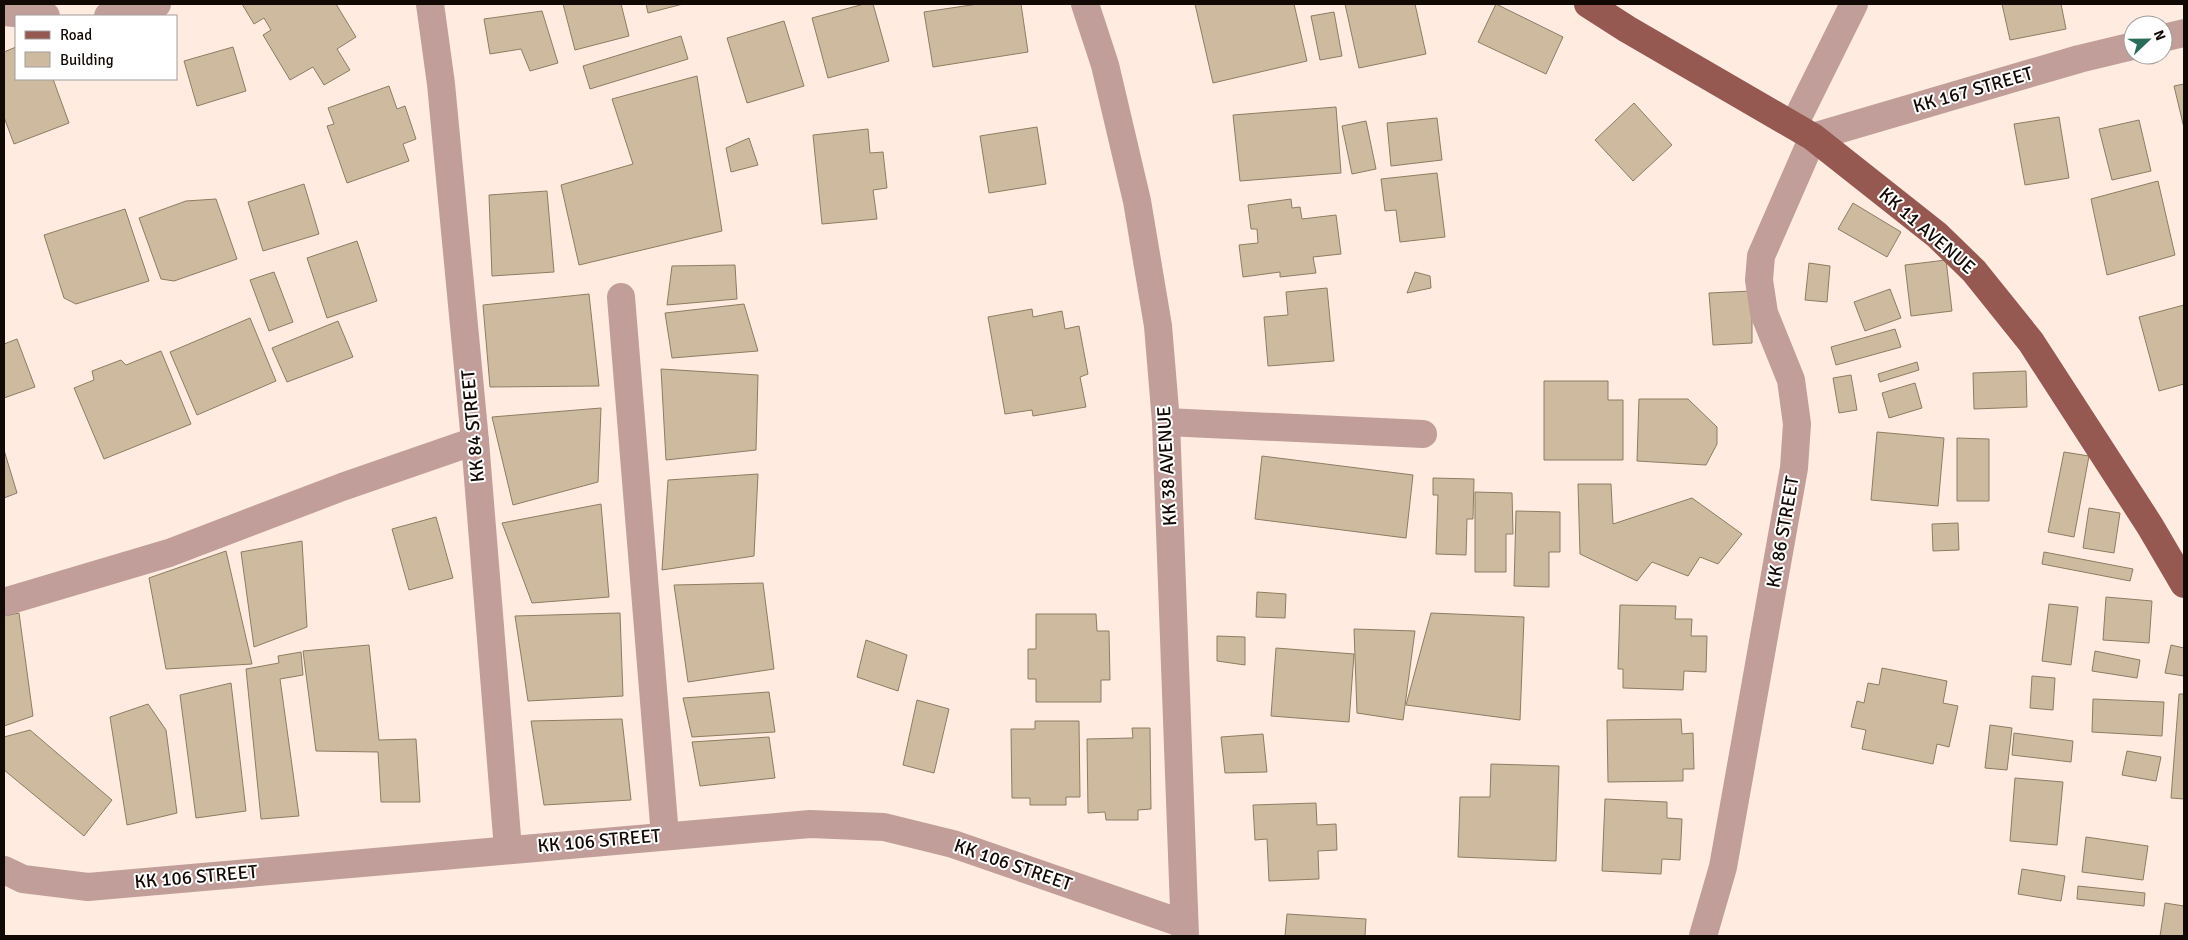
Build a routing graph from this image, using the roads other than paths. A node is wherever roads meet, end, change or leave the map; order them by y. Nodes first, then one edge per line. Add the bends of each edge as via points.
1 (157, 4) edge
2 (430, 4) edge
3 (1085, 4) edge
4 (1588, 4) edge
5 (1854, 4) edge
6 (4, 12) edge
7 (36, 15) edge
8 (112, 15) edge
9 (2123, 48) edge
10 (1803, 131) junction
11 (620, 297) dead end
12 (1166, 422) junction
13 (1423, 434) dead end
14 (475, 441) junction
15 (2184, 584) edge
16 (4, 602) edge
17 (665, 836) junction
18 (508, 849) junction
19 (4, 870) edge
20 (1184, 930) edge
21 (1703, 936) edge

1 - 8 street
2 - 14 street, KK 84 STREET via 441,84
3 - 12 street, KK 38 AVENUE via 1105,65 1137,201 1158,326
4 - 10 main road, KK 11 AVENUE
5 - 10 street, KK 86 STREET
6 - 7 street
9 - 10 street, KK 167 STREET
10 - 15 main road, KK 11 AVENUE via 1937,236 1974,271 2031,342
10 - 21 street, KK 86 STREET via 1761,256 1759,280 1764,313 1791,380 1797,424 1794,468 1723,867
11 - 17 street
12 - 13 street
12 - 20 street, KK 38 AVENUE
14 - 16 street via 342,486 169,554
14 - 18 street, KK 84 STREET
17 - 18 street, KK 106 STREET
17 - 20 street, KK 106 STREET via 810,824 884,827 953,844
18 - 19 street, KK 106 STREET via 88,887 23,879

